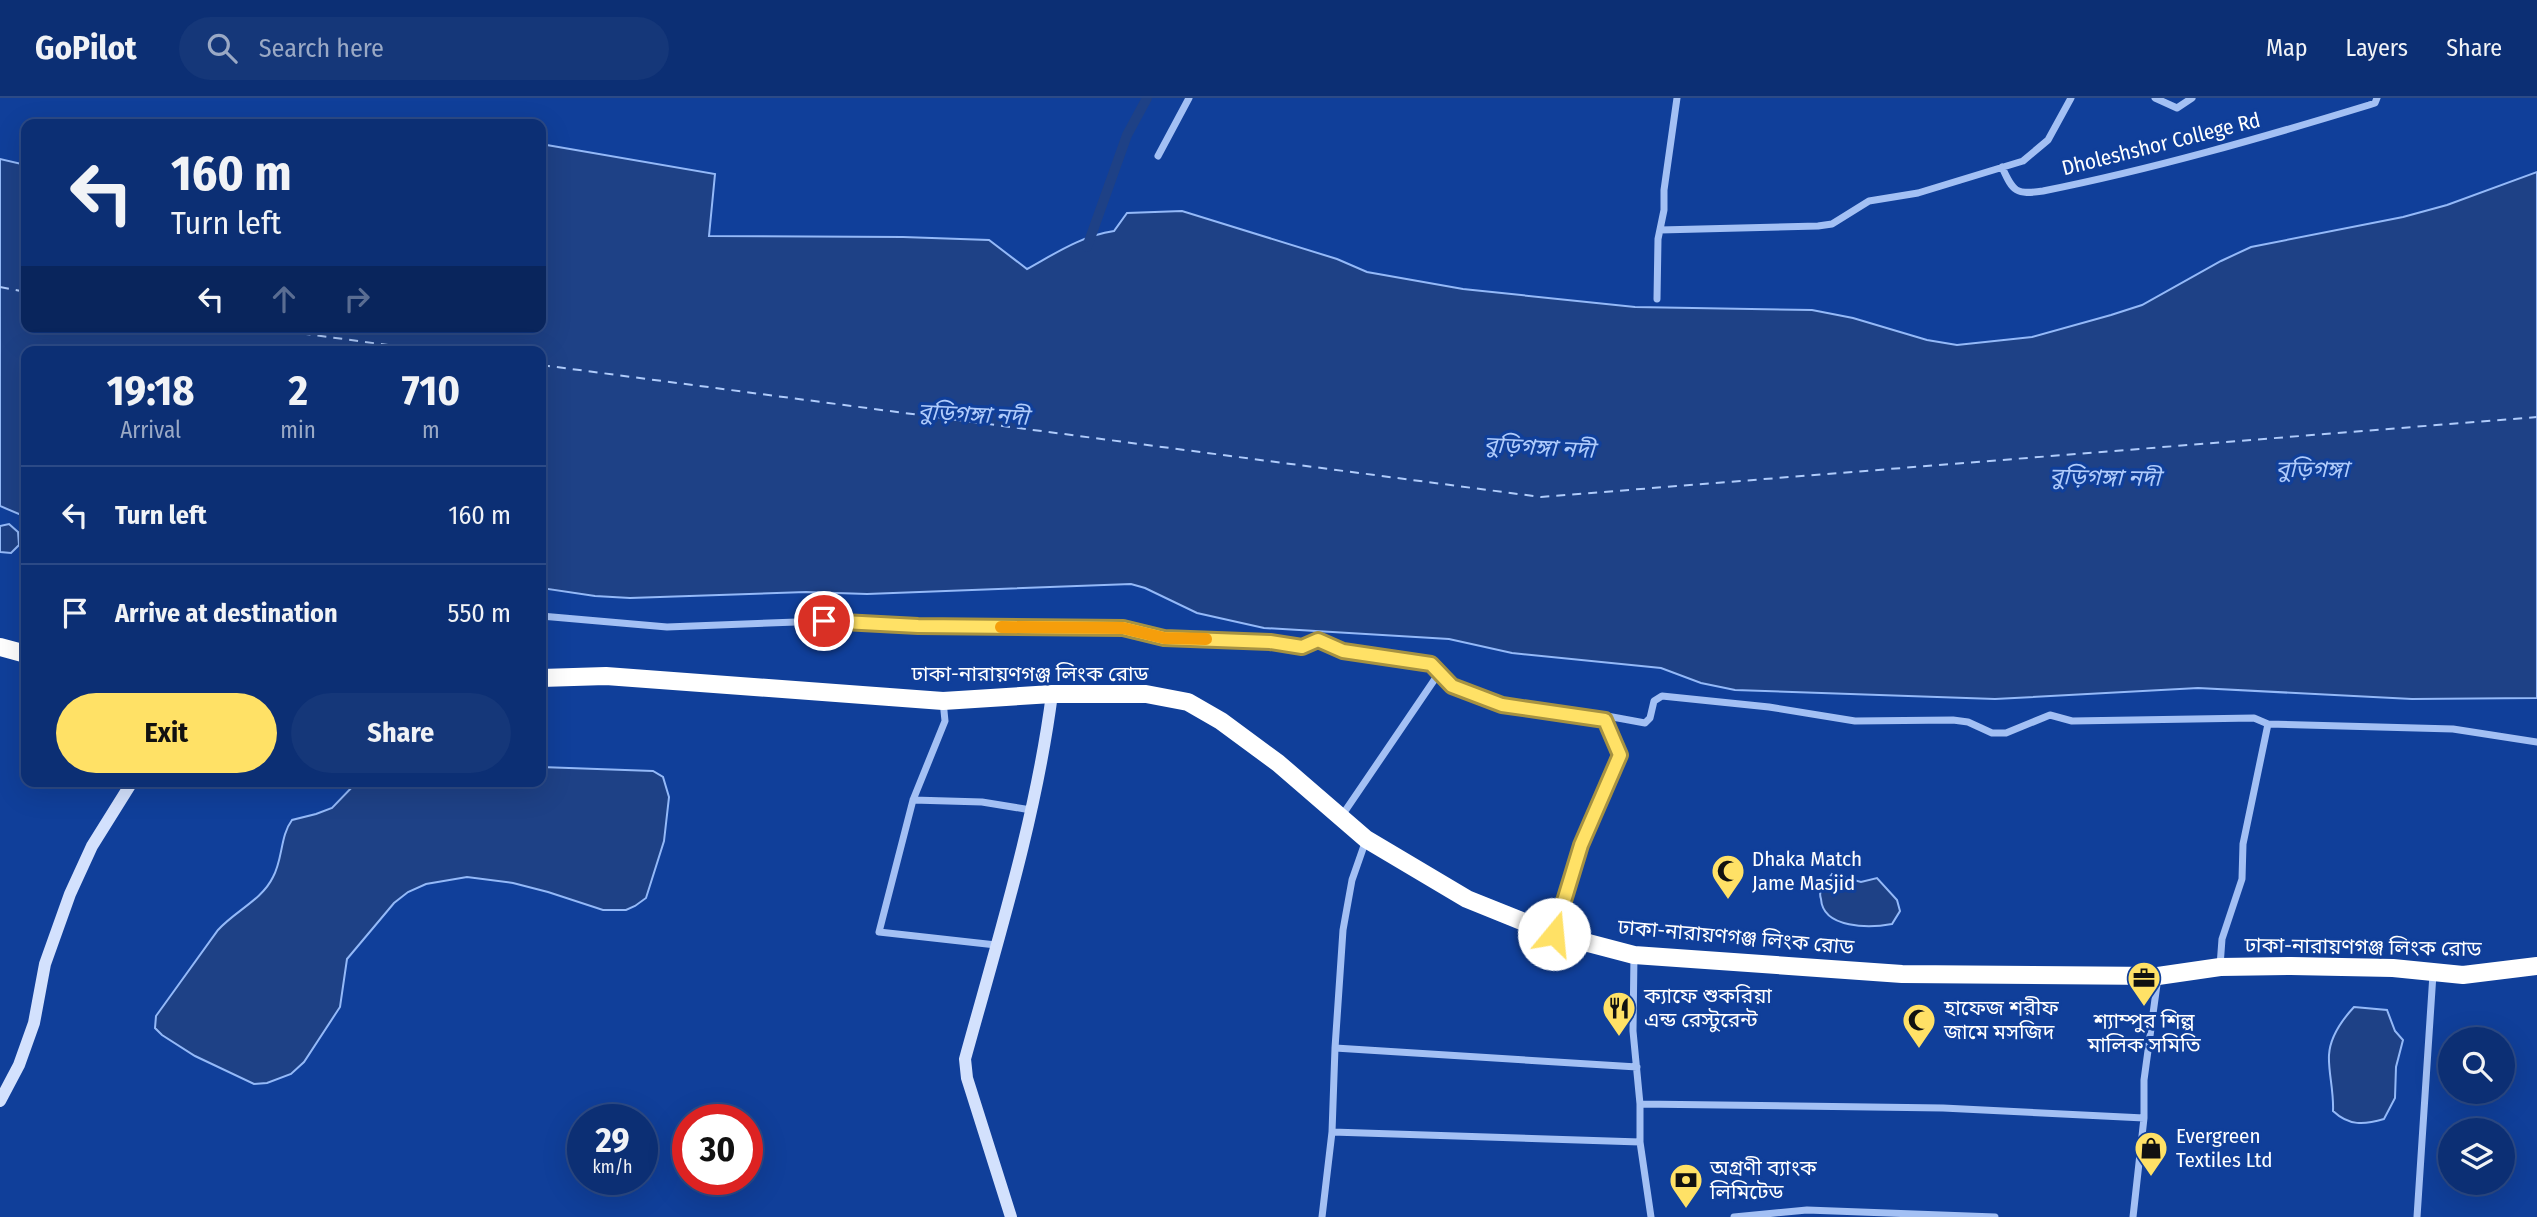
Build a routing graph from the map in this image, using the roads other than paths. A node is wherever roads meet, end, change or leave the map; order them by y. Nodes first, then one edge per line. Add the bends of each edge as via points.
1 (1189, 98) edge
2 (1677, 98) edge
3 (2071, 98) edge
4 (2155, 98) edge
5 (2192, 98) edge
6 (2377, 98) edge
7 (1158, 156) dead end
8 (2002, 167) junction
9 (1660, 230) junction
10 (1657, 299) dead end
11 (546, 616) edge
12 (0, 647) edge
13 (21, 653) edge
14 (1439, 673) junction
15 (546, 678) edge
16 (1052, 694) junction
17 (943, 701) junction
18 (1605, 720) junction
19 (2268, 724) junction
20 (2537, 742) edge
21 (129, 787) edge
22 (914, 800) junction
23 (1032, 810) junction
24 (1341, 817) junction
25 (1366, 839) junction
26 (1554, 934) junction
27 (996, 945) junction
28 (1634, 955) junction
29 (2537, 966) edge
30 (2220, 967) junction
31 (2434, 973) junction
32 (2158, 976) junction
33 (1335, 1048) junction
34 (1637, 1067) junction
35 (0, 1101) edge
36 (1640, 1104) junction
37 (2144, 1118) junction
38 (1332, 1132) junction
39 (1640, 1142) junction
40 (1011, 1217) edge
41 (1322, 1217) edge
42 (1651, 1217) edge
43 (1734, 1217) edge
44 (1996, 1217) edge
45 (2133, 1217) edge
46 (2417, 1217) edge

1 - 7 street
2 - 9 street
3 - 8 street via 2048,140 2024,161
4 - 5 street via 2177,108
6 - 8 street, Dholeshshor College Rd via 2375,103 2298,127 2043,191 2016,191
8 - 9 street via 1918,193 1870,201 1818,226
9 - 10 street
11 - 14 street via 667,627 824,621 1123,628 1164,638 1302,647 1318,640 1343,651 1431,664
12 - 13 highway
14 - 18 street via 1452,686 1502,705
14 - 24 street
15 - 17 highway, ঢাকা-নারায়ণগঞ্জ লিংক রোড via 632,677
16 - 17 highway, ঢাকা-নারায়ণগঞ্জ লিংক রোড
16 - 23 street
16 - 24 highway, ঢাকা-নারায়ণগঞ্জ লিংক রোড via 1146,694 1188,702 1279,763
17 - 22 street via 945,721
18 - 19 street via 1607,716 1645,723 1654,701 1662,696 1855,721 1953,720 1992,733 2006,733 2050,715 2072,721 2254,718
18 - 26 street via 1620,755 1581,845
19 - 20 street via 2453,729
19 - 30 street via 2243,844 2242,879 2222,939
21 - 35 street via 92,846 70,894 45,964 34,1023
22 - 23 street via 982,802
22 - 27 street via 879,932
23 - 27 street
24 - 25 highway, ঢাকা-নারায়ণগঞ্জ লিংক রোড
25 - 26 highway, ঢাকা-নারায়ণগঞ্জ লিংক রোড via 1467,899
25 - 33 street via 1352,880 1343,930
26 - 28 highway, ঢাকা-নারায়ণগঞ্জ লিংক রোড
27 - 40 street via 965,1059
28 - 32 highway, ঢাকা-নারায়ণগঞ্জ লিংক রোড via 1902,974
28 - 34 street
29 - 31 highway, ঢাকা-নারায়ণগঞ্জ লিংক রোড via 2479,975
30 - 31 highway, ঢাকা-নারায়ণগঞ্জ লিংক রোড via 2393,968
30 - 32 highway, ঢাকা-নারায়ণগঞ্জ লিংক রোড
31 - 46 street
32 - 37 street via 2144,1080
33 - 34 street
33 - 38 street
34 - 36 street
36 - 37 street via 1943,1108
36 - 39 street
37 - 45 street
38 - 39 street
38 - 41 street
39 - 42 street
43 - 44 street via 1807,1210

